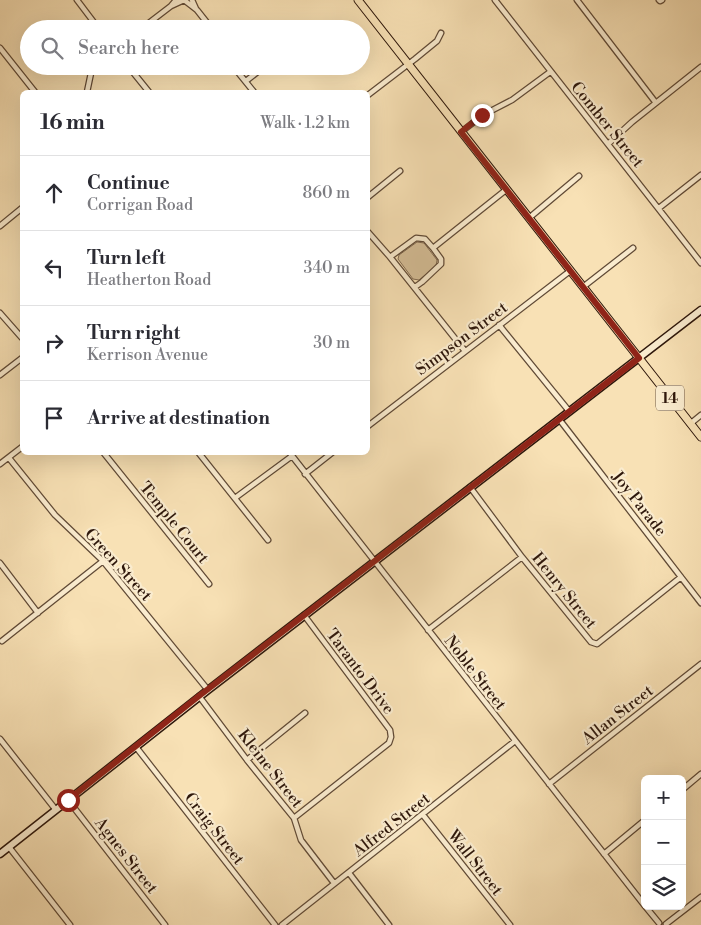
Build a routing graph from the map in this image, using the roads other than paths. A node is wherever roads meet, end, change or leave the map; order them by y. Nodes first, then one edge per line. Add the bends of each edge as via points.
1 (76, 0) edge
2 (176, 0) edge
3 (184, 0) edge
4 (192, 0) edge
5 (359, 0) edge
6 (495, 0) edge
7 (577, 0) edge
8 (171, 6) junction
9 (197, 10) junction
10 (92, 20) edge
11 (153, 20) edge
12 (205, 20) edge
13 (441, 34) dead end
14 (0, 48) edge
15 (409, 64) junction
16 (701, 67) edge
17 (550, 72) junction
18 (20, 73) edge
19 (21, 75) edge
20 (91, 75) edge
21 (135, 75) edge
22 (240, 75) edge
23 (254, 75) edge
24 (246, 81) junction
25 (33, 90) edge
26 (87, 90) edge
27 (147, 90) edge
28 (253, 90) edge
29 (370, 93) edge
30 (656, 103) junction
31 (461, 132) junction
32 (608, 144) junction
33 (400, 171) dead end
34 (701, 175) edge
35 (579, 176) dead end
36 (507, 189) junction
37 (370, 195) edge
38 (658, 208) junction
39 (20, 210) edge
40 (529, 218) junction
41 (0, 226) edge
42 (370, 234) edge
43 (433, 248) junction
44 (633, 248) dead end
45 (390, 257) junction
46 (701, 263) edge
47 (570, 271) junction
48 (415, 287) junction
49 (583, 288) junction
50 (701, 310) edge
51 (0, 313) edge
52 (499, 325) junction
53 (20, 336) edge
54 (465, 351) junction
55 (639, 358) junction
56 (20, 360) edge
57 (0, 375) edge
58 (569, 412) junction
59 (701, 415) edge
60 (559, 419) junction
61 (370, 424) edge
62 (690, 424) junction
63 (701, 437) edge
64 (20, 449) edge
65 (106, 455) edge
66 (200, 455) edge
67 (290, 455) edge
68 (292, 455) edge
69 (329, 455) edge
70 (9, 458) junction
71 (0, 464) edge
72 (305, 474) junction
73 (470, 487) junction
74 (235, 498) junction
75 (268, 540) dead end
76 (522, 557) junction
77 (103, 561) junction
78 (374, 561) junction
79 (0, 563) edge
80 (681, 577) junction
81 (209, 584) dead end
82 (701, 603) edge
83 (38, 614) junction
84 (304, 615) junction
85 (428, 630) junction
86 (2, 641) dead end
87 (701, 664) edge
88 (208, 690) junction
89 (199, 696) junction
90 (305, 713) dead end
91 (0, 739) edge
92 (515, 742) junction
93 (136, 746) junction
94 (247, 760) junction
95 (701, 774) edge
96 (549, 784) junction
97 (686, 787) edge
98 (68, 800) junction
99 (56, 810) junction
100 (422, 815) junction
101 (294, 818) junction
102 (641, 823) edge
103 (9, 847) junction
104 (0, 854) edge
105 (604, 854) junction
106 (349, 873) junction
107 (334, 883) junction
108 (701, 897) edge
109 (641, 901) edge
110 (648, 910) edge
111 (659, 924) edge
112 (666, 924) edge
113 (70, 925) edge
114 (165, 925) edge
115 (275, 925) edge
116 (282, 925) edge
117 (389, 925) edge
118 (510, 925) edge

1 - 10 street
2 - 8 street
3 - 8 street
3 - 9 street
4 - 9 street
5 - 15 main road, 14
6 - 17 street, Comber Street
7 - 30 street
8 - 11 street
9 - 12 street
13 - 15 street
14 - 18 street
15 - 29 street
15 - 31 main road, 14
16 - 30 street
17 - 31 street
17 - 32 street, Comber Street
19 - 25 street
20 - 26 street
21 - 27 street
22 - 24 street
23 - 24 street
24 - 28 street
30 - 32 street
31 - 36 main road, 14
32 - 38 street, Comber Street
33 - 37 street
34 - 38 street
35 - 40 street
36 - 40 main road, 14
36 - 43 street
38 - 46 street, Comber Street
39 - 41 street
40 - 47 main road, 14
42 - 45 street
43 - 45 street via 425,239 416,238
43 - 48 street via 441,264
44 - 49 street
45 - 48 street
47 - 49 main road, 14
47 - 52 street, Simpson Street
48 - 54 street
49 - 55 main road, 14
50 - 55 main road
51 - 53 street
52 - 54 street, Simpson Street
52 - 58 street
54 - 61 street, Simpson Street
55 - 58 main road
55 - 62 main road, 14
56 - 57 street
58 - 60 main road
59 - 62 street
60 - 73 main road
60 - 80 street, Joy Parade
62 - 63 main road, 14
64 - 70 street
65 - 81 street, Temple Court
66 - 74 street
67 - 74 street
68 - 72 street, Noble Street
69 - 72 street
70 - 71 street
70 - 77 street, Green Street via 55,515
72 - 78 street, Noble Street
73 - 76 street, Henry Street
73 - 78 main road
74 - 75 street
76 - 80 street, Henry Street via 591,642 597,644
76 - 85 street
77 - 83 street
77 - 88 street, Green Street
78 - 84 main road
78 - 85 street, Noble Street
79 - 83 street
80 - 82 street, Joy Parade
83 - 86 street
84 - 88 main road
84 - 101 street, Taranto Drive via 390,730 391,737 389,743
85 - 92 street, Noble Street
87 - 96 street, Allan Street
88 - 89 main road
89 - 93 main road
89 - 94 street, Kleine Street
90 - 94 street
91 - 99 street
92 - 96 street, Noble Street
92 - 100 street, Alfred Street
93 - 98 main road
93 - 115 street, Craig Street
94 - 101 street, Kleine Street
95 - 97 street
96 - 105 street, Noble Street
98 - 99 main road
98 - 114 street, Agnes Street
99 - 103 main road
100 - 106 street, Alfred Street
100 - 118 street, Wall Street
101 - 107 street, Kleine Street via 302,840
102 - 105 street
103 - 104 main road
103 - 113 street
105 - 109 street, Noble Street
106 - 107 street, Alfred Street
106 - 117 street
107 - 116 street, Alfred Street
108 - 112 street
110 - 111 street, Noble Street
111 - 112 street

